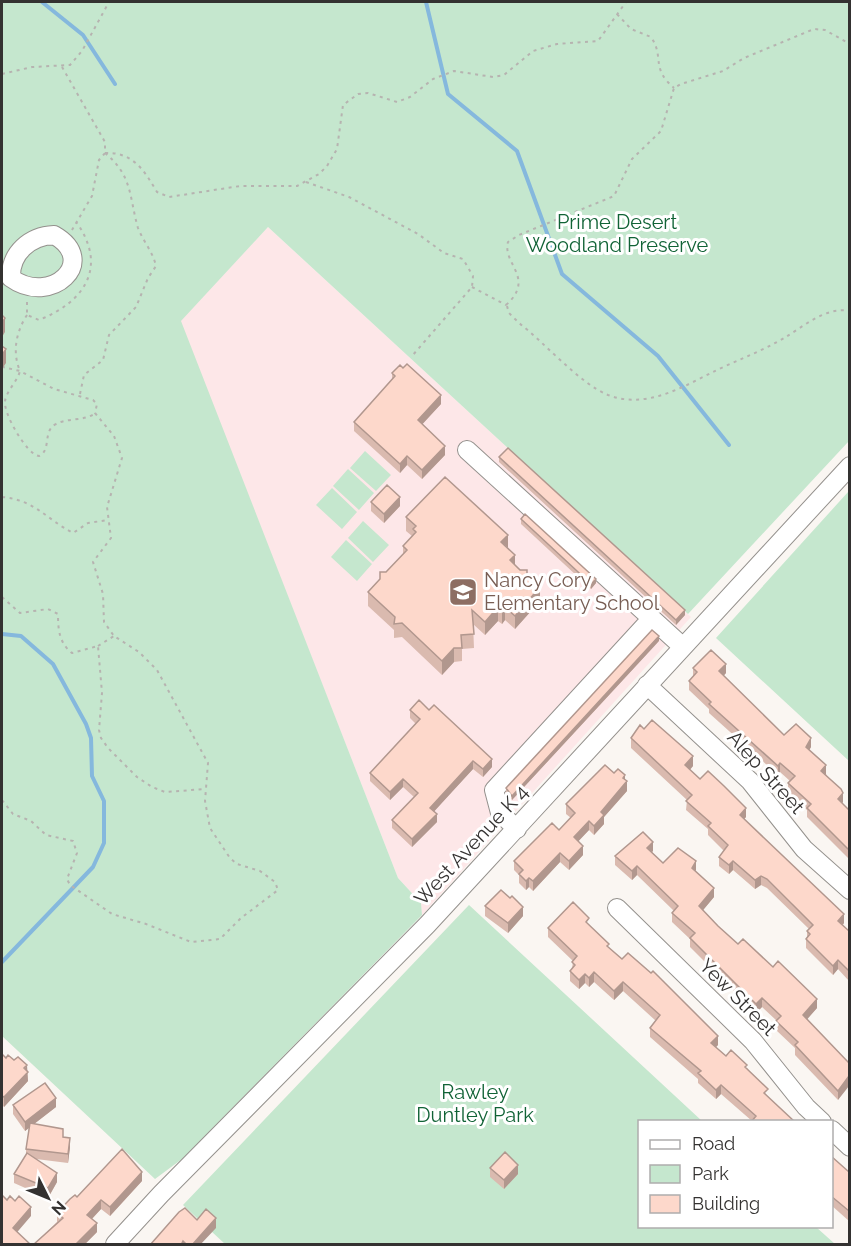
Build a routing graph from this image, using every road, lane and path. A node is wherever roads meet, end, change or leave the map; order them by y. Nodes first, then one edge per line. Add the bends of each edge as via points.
1 (109, 2) edge
2 (626, 2) edge
3 (617, 14) junction
4 (849, 44) edge
5 (62, 67) junction
6 (2, 74) edge
7 (674, 88) junction
8 (105, 153) junction
9 (305, 182) junction
10 (77, 223) dead end
11 (6, 280) edge
12 (472, 287) junction
13 (29, 289) junction
14 (506, 305) junction
15 (849, 311) edge
16 (57, 312) dead end
17 (27, 315) junction
18 (412, 356) dead end
19 (3, 367) edge
20 (20, 371) junction
21 (80, 394) junction
22 (95, 413) junction
23 (467, 450) dead end
24 (849, 466) edge
25 (2, 497) edge
26 (108, 520) junction
27 (2, 597) edge
28 (651, 619) junction
29 (114, 636) junction
30 (98, 646) junction
31 (682, 647) junction
32 (647, 685) junction
33 (206, 789) junction
34 (2, 800) edge
35 (517, 829) junction
36 (849, 890) edge
37 (617, 908) dead end
38 (820, 1120) edge
39 (833, 1132) edge
40 (849, 1147) edge
41 (115, 1245) edge

1 - 5 path via 82,51 70,65
2 - 3 path
3 - 7 path via 631,29 651,37 657,49 657,68
3 - 9 path via 598,41 557,44 533,51 504,75 454,71 397,102 358,94 344,105 337,149 317,175
4 - 7 path via 825,30 814,29 744,58 723,71
5 - 6 path via 32,67
5 - 8 path via 102,135
7 - 14 path via 661,131 632,159 614,196 508,242 507,252 519,281
8 - 9 path via 118,152 143,167 157,192 169,197 226,188 297,186
8 - 10 path via 99,160 92,196
8 - 21 path via 129,182 138,225 156,266 136,307 112,332 103,360 84,375
9 - 12 path via 348,197 418,234 444,253 463,259 473,276
11 - 13 street
11 - 13 street via 27,243 39,236 54,235 70,249 70,270 63,279 47,287
12 - 14 path
12 - 18 path
13 - 17 path
14 - 15 path via 519,323 608,395 633,399 666,394 692,384 833,310
16 - 17 path via 39,320
17 - 20 path via 18,328 15,359
19 - 20 path
20 - 21 path via 54,389
20 - 22 path via 7,395 5,411 34,456 43,454 48,432 56,424
21 - 22 path via 97,404
22 - 26 path via 114,436 122,458 109,498
23 - 28 street
24 - 31 street, West Avenue K 4
25 - 26 path via 19,499 40,509 73,533 88,523
26 - 29 path via 111,538 93,562 103,594 102,614
27 - 30 path via 20,613 48,609 58,614 64,647 72,653
28 - 31 street
28 - 35 street via 494,790 500,813
29 - 30 path
29 - 33 path via 140,652 157,670 208,763
30 - 33 path via 101,738 121,762 152,787 165,792
31 - 32 street, West Avenue K 4
32 - 35 street, West Avenue K 4
32 - 36 street, Alep Street via 750,781 804,849
33 - 34 path via 210,828 237,864 260,871 275,882 278,890 226,934 210,941 181,940 112,914 83,895 70,885 68,872 77,853 74,841 46,835 31,821 13,814
35 - 41 street, West Avenue K 4
37 - 38 street, Yew Street via 753,1041
39 - 40 street

